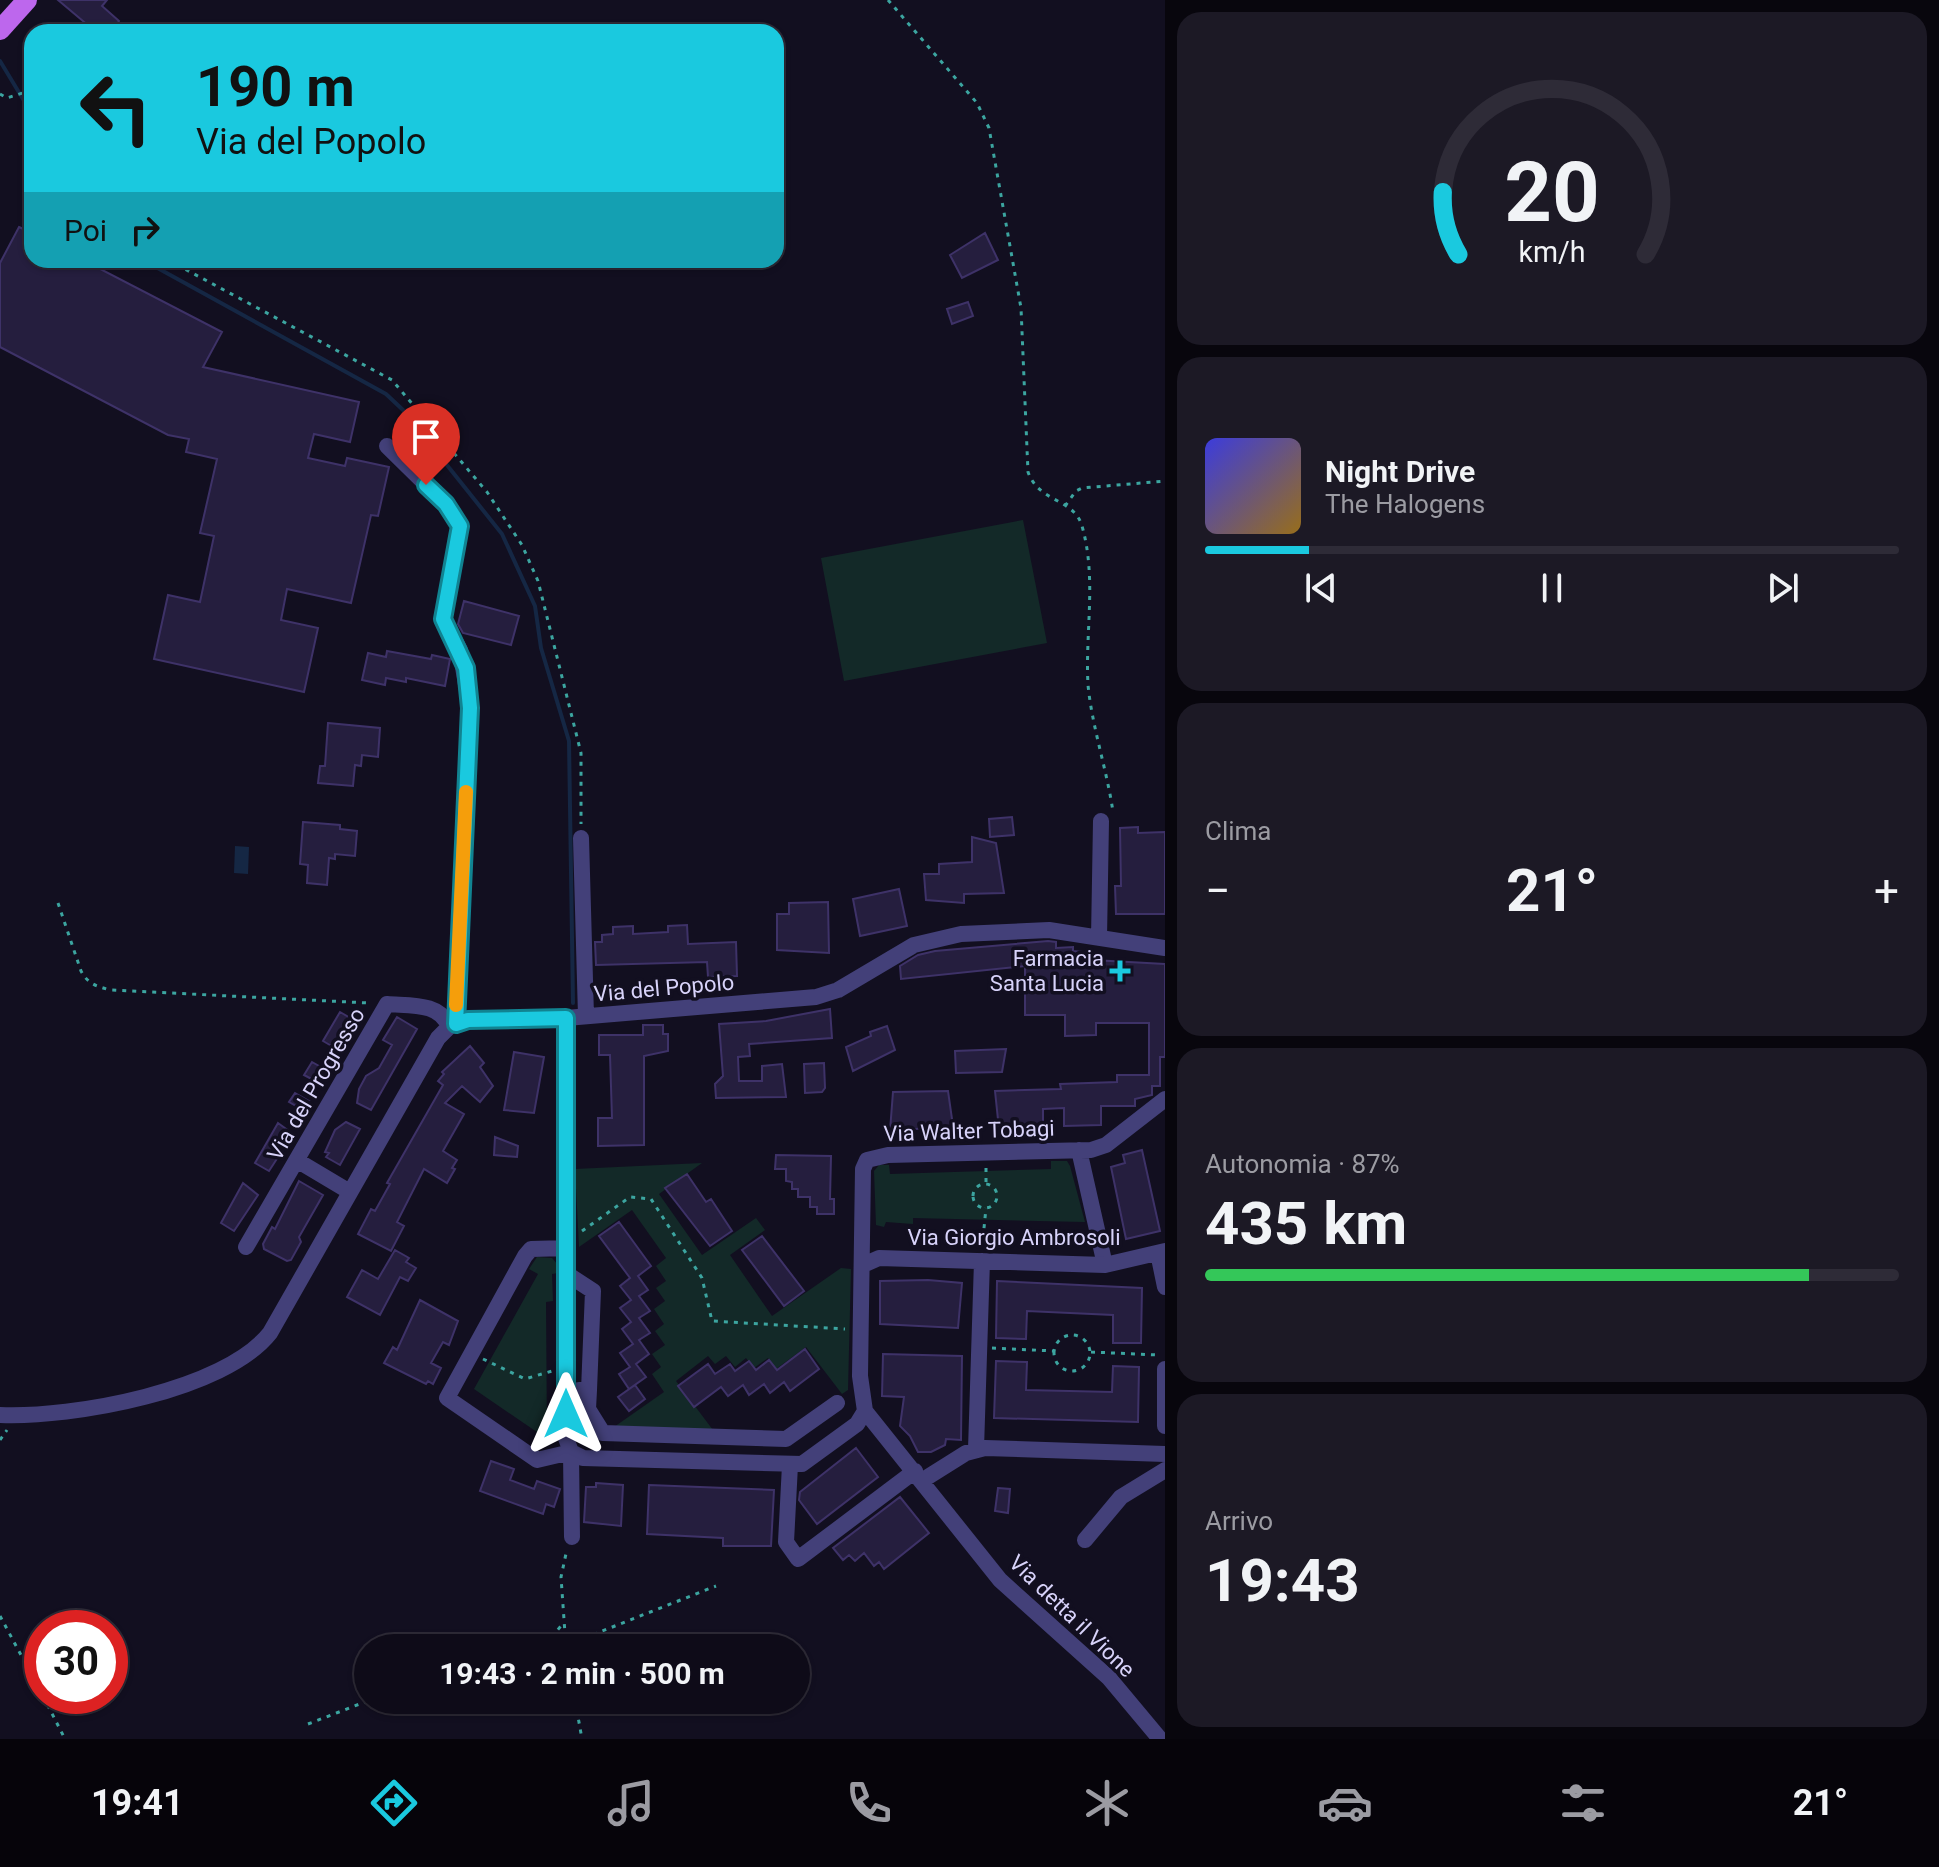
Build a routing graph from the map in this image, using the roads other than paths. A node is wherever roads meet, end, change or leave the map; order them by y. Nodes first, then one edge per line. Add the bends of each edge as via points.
1 (27, 0) edge
2 (0, 30) edge
3 (387, 446) dead end
4 (1101, 821) road end
5 (581, 838) dead end
6 (1099, 938) junction
7 (1165, 948) edge
8 (586, 1016) junction
9 (566, 1018) junction
10 (452, 1026) junction
11 (1165, 1099) edge
12 (1079, 1150) junction
13 (298, 1161) junction
14 (350, 1192) junction
15 (568, 1244) junction
16 (246, 1247) dead end
17 (1161, 1252) edge
18 (982, 1261) junction
19 (863, 1265) junction
20 (1105, 1265) junction
21 (567, 1274) junction
22 (1165, 1287) edge
23 (1165, 1369) edge
24 (566, 1390) junction
25 (589, 1390) junction
26 (837, 1403) dead end
27 (865, 1411) junction
28 (0, 1415) edge
29 (1165, 1426) edge
30 (976, 1449) junction
31 (1165, 1454) edge
32 (577, 1455) junction
33 (790, 1465) junction
34 (1165, 1470) edge
35 (919, 1476) junction
36 (572, 1537) road end
37 (1085, 1540) dead end
38 (1160, 1739) edge

1 - 2 main road
3 - 10 street via 446,504 460,526 443,619 466,668 470,708
4 - 6 street
5 - 8 street
6 - 7 street, Via del Popolo
6 - 8 street, Via del Popolo via 1034,929 961,934 914,945 838,990 816,997
8 - 9 street, Via del Popolo
9 - 10 street, Via del Popolo via 468,1020
9 - 15 street
10 - 13 street, Via del Progresso via 435,1009 387,1004
10 - 14 street via 438,1038
11 - 12 street, Via Walter Tobagi via 1106,1145
12 - 19 street, Via Walter Tobagi via 870,1157 863,1169
12 - 20 street
13 - 14 street
13 - 16 street, Via del Progresso
14 - 28 street via 270,1333 242,1361 212,1376 88,1408
15 - 21 street
15 - 32 street via 531,1249 447,1398 537,1460
17 - 20 street, Via Giorgio Ambrosoli
17 - 22 street
18 - 19 street, Via Giorgio Ambrosoli via 879,1258
18 - 20 street, Via Giorgio Ambrosoli
18 - 30 street
19 - 27 street, Via Walter Tobagi via 860,1376
21 - 24 street
21 - 25 street via 593,1291
23 - 29 street
24 - 25 street
24 - 32 street via 566,1438
25 - 26 street via 588,1409 603,1433 786,1439
27 - 33 street via 863,1418 802,1464
27 - 35 street, Via detta il Vione
30 - 31 street
30 - 35 street
32 - 33 street
32 - 36 street
33 - 35 street via 786,1542 798,1559
34 - 37 street via 1121,1497
35 - 38 street, Via detta il Vione via 1000,1580 1109,1678

